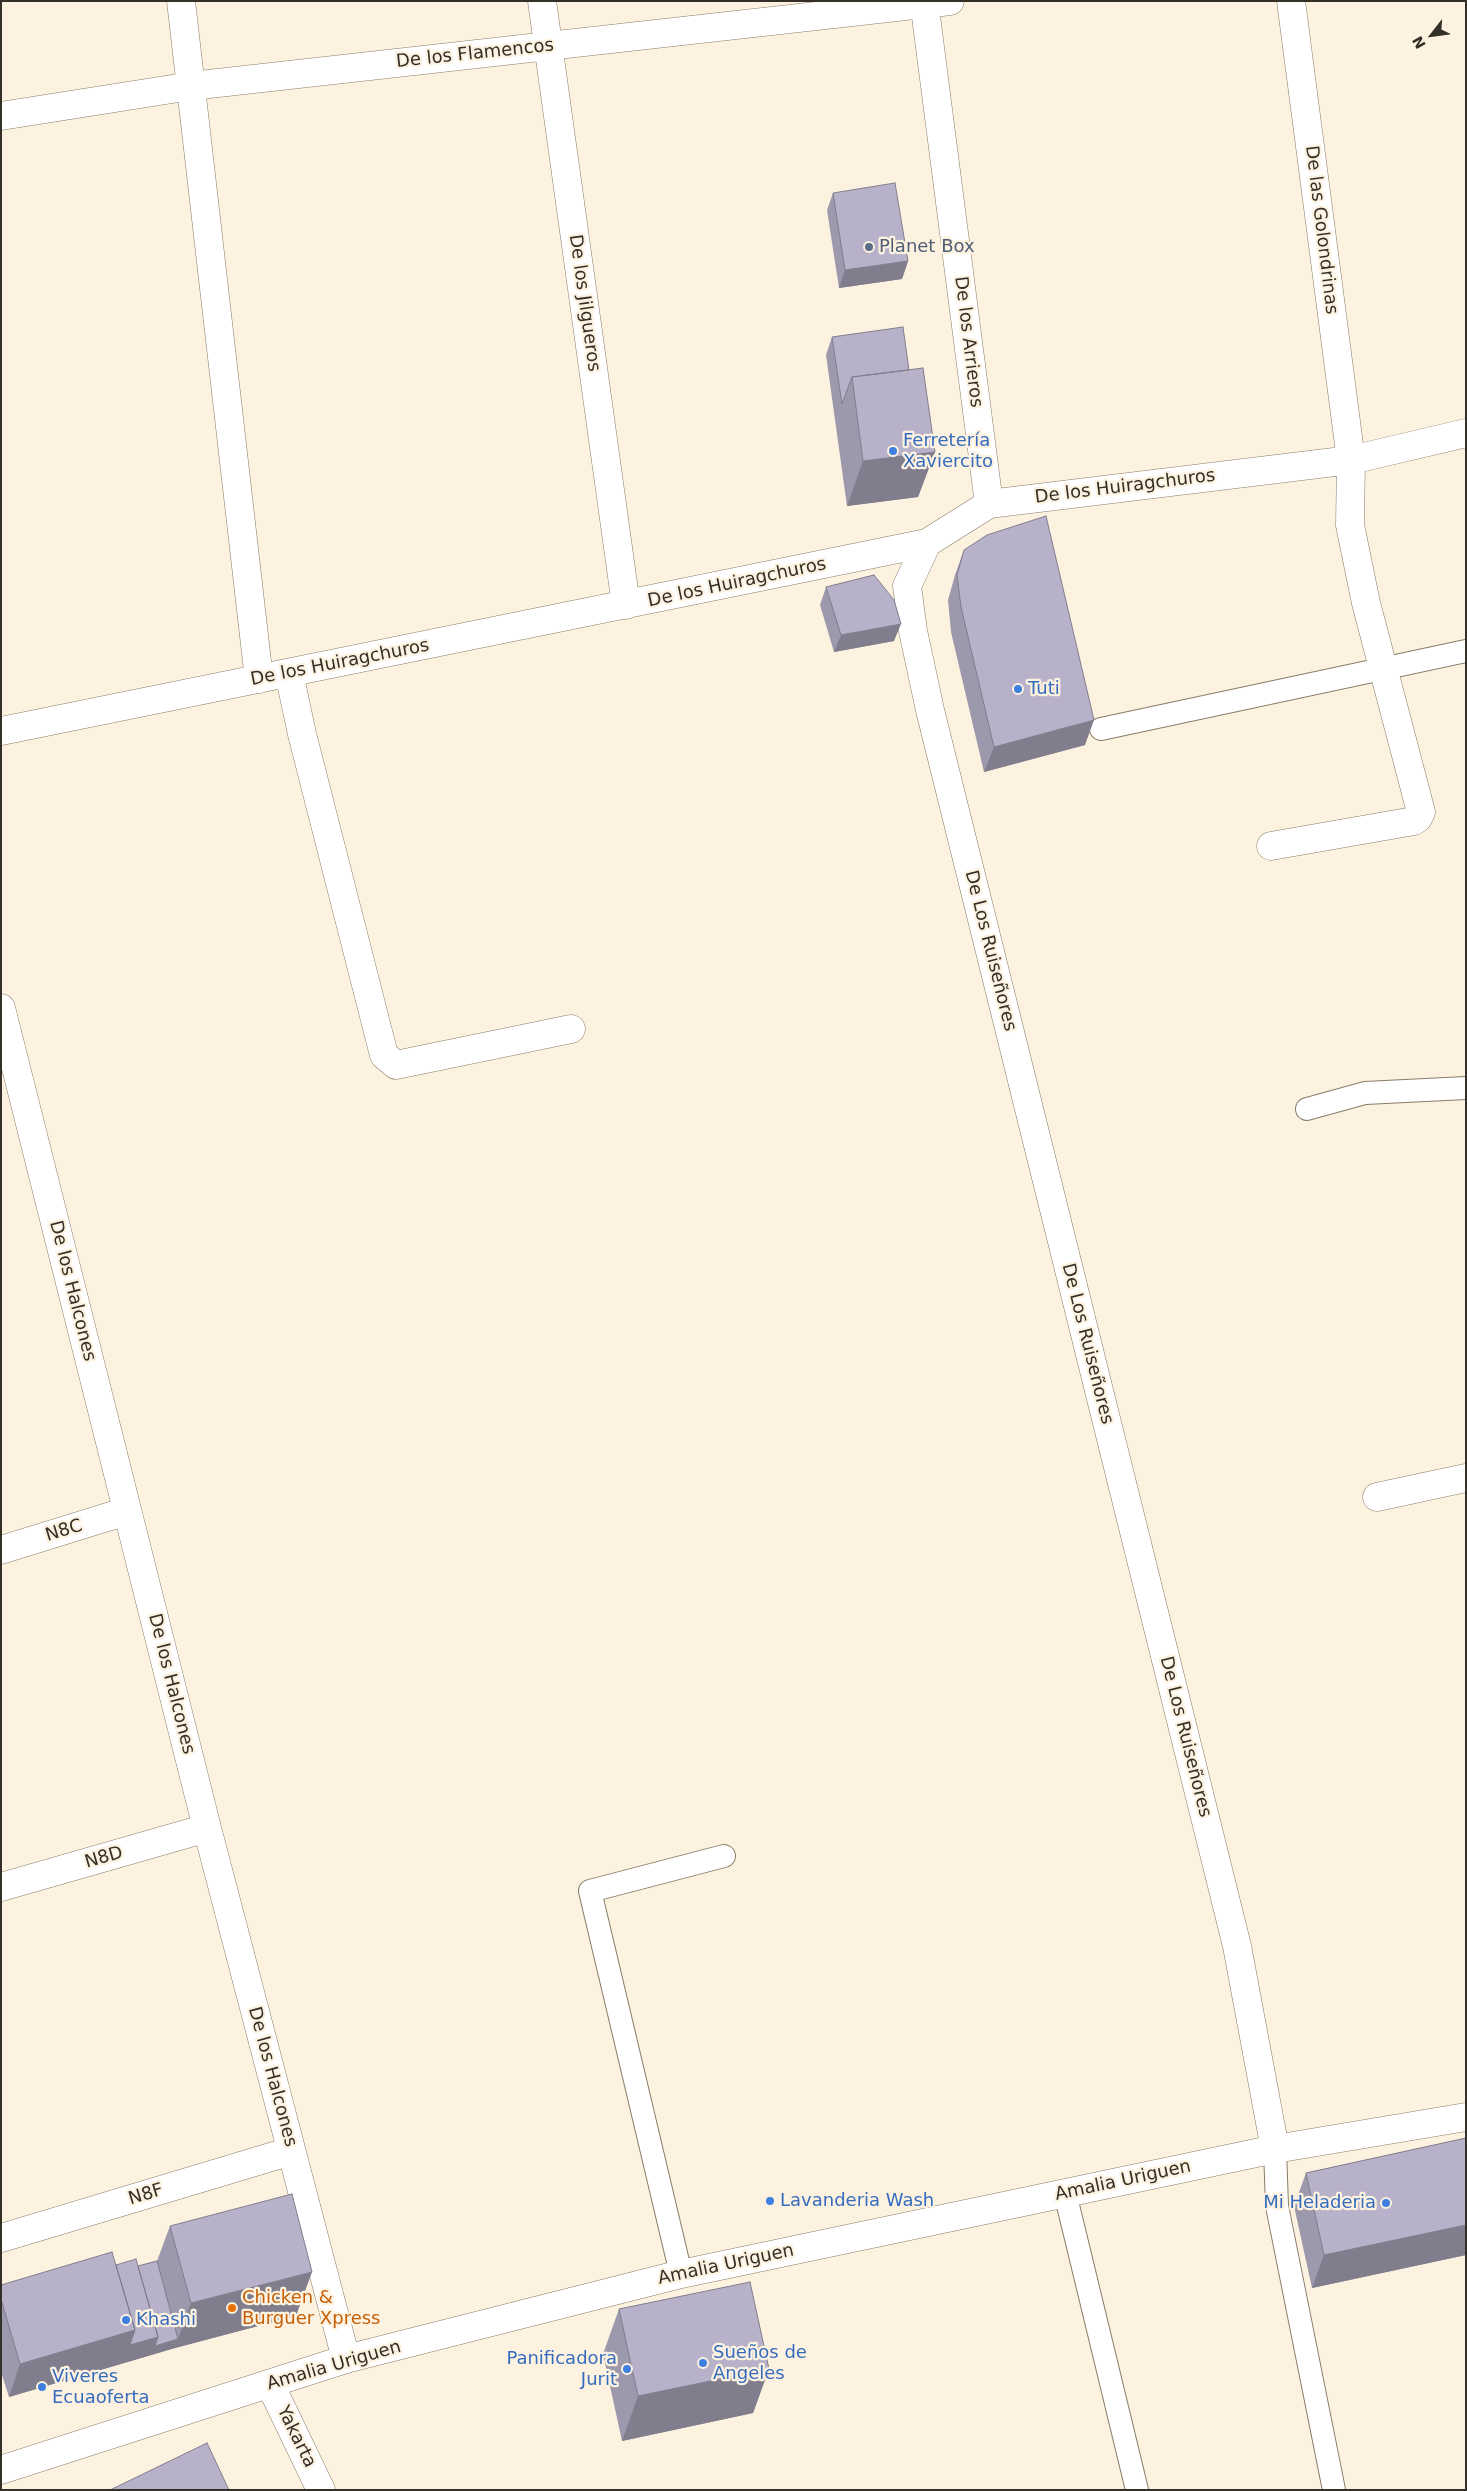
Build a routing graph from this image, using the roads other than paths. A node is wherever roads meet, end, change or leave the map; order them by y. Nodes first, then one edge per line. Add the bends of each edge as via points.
1 (181, 1) edge
2 (542, 1) edge
3 (1291, 1) edge
4 (933, 2) edge
5 (548, 46) junction
6 (191, 86) junction
7 (1, 116) edge
8 (1466, 433) edge
9 (1351, 460) junction
10 (989, 504) junction
11 (927, 543) junction
12 (626, 605) junction
13 (1466, 651) edge
14 (1383, 667) junction
15 (289, 673) junction
16 (260, 679) junction
17 (1101, 729) dead end
18 (1, 731) edge
19 (1271, 846) dead end
20 (1, 1008) edge
21 (570, 1029) dead end
22 (1466, 1088) edge
23 (1307, 1109) dead end
24 (1466, 1478) edge
25 (1377, 1497) dead end
26 (127, 1511) junction
27 (1, 1550) edge
28 (207, 1828) junction
29 (724, 1856) dead end
30 (1, 1887) edge
31 (1466, 2117) edge
32 (1275, 2149) junction
33 (291, 2151) junction
34 (1065, 2193) junction
35 (1, 2238) edge
36 (681, 2274) junction
37 (346, 2359) junction
38 (270, 2384) junction
39 (1, 2470) edge
40 (321, 2490) edge
41 (1137, 2490) edge
42 (1334, 2490) edge

1 - 6 street
2 - 5 street, De los Jilgueros
3 - 9 street, De las Golondrinas
4 - 5 street, De los Flamencos
4 - 10 street, De los Arrieros
5 - 6 street, De los Flamencos
5 - 12 street, De los Jilgueros
6 - 7 street, De los Flamencos
6 - 16 street
8 - 9 street, De los Huiragchuros
9 - 10 street, De los Huiragchuros
9 - 14 street, De las Golondrinas via 1350,525
10 - 11 street, De los Huiragchuros
11 - 12 street, De los Huiragchuros
11 - 32 street, De Los Ruiseñores via 907,586 932,720 1237,1946
12 - 15 street, De los Huiragchuros
13 - 14 lane
14 - 17 lane
14 - 19 street, De las Golondrinas via 1421,812 1418,818
15 - 16 street, De los Huiragchuros
15 - 21 street via 384,1055 396,1065
16 - 18 street, De los Huiragchuros
20 - 26 street, De los Halcones
22 - 23 lane via 1365,1093
24 - 25 street
26 - 27 street, N8C
26 - 28 street, De los Halcones
28 - 30 street, N8D
28 - 33 street, De los Halcones
29 - 36 lane via 590,1891
31 - 32 street, Amalia Uriguen
32 - 34 street, Amalia Uriguen
32 - 42 lane via 1277,2206
33 - 35 street, N8F
33 - 37 street, De los Halcones
34 - 36 street, Amalia Uriguen
34 - 41 lane
36 - 37 street, Amalia Uriguen
37 - 38 street, Amalia Uriguen
38 - 39 street, Amalia Uriguen
38 - 40 street, Yakarta

